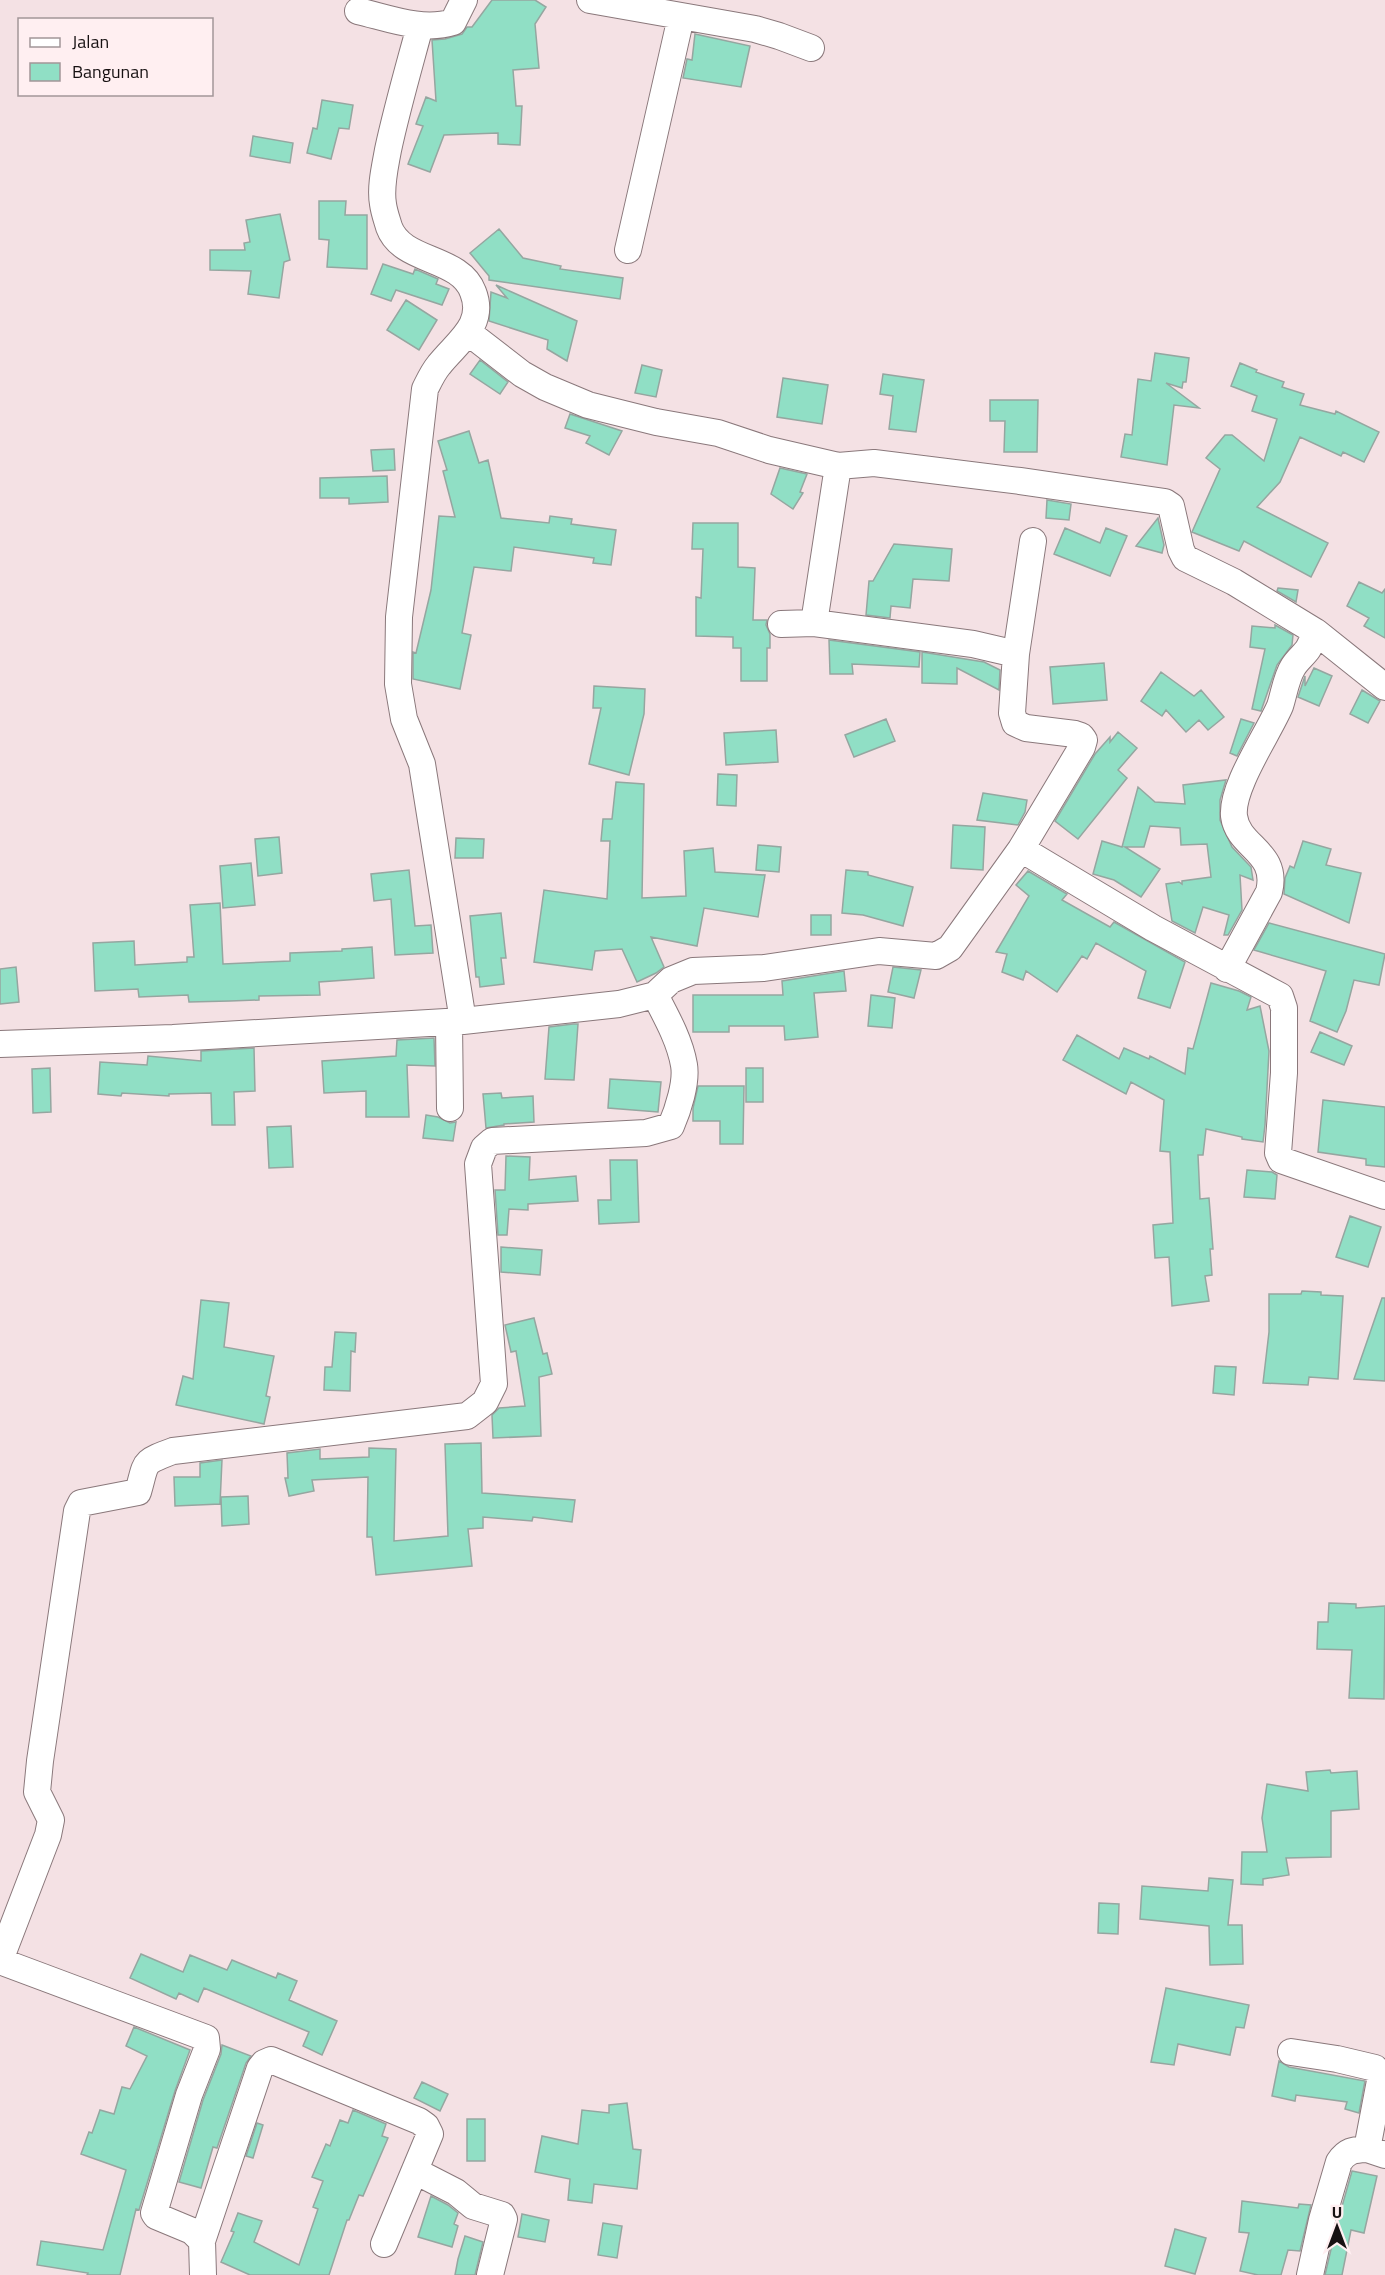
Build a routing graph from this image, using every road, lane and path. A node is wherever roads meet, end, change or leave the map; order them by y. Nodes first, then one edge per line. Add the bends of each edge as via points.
1 (464, 0) edge
2 (590, 0) edge
3 (358, 10) dead end
4 (681, 17) junction
5 (420, 26) junction
6 (811, 48) dead end
7 (628, 250) dead end
8 (469, 333) junction
9 (838, 466) junction
10 (1033, 541) dead end
11 (814, 623) junction
12 (781, 624) dead end
13 (1316, 632) junction
14 (1016, 654) junction
15 (1385, 687) edge
16 (1021, 849) junction
17 (1227, 969) junction
18 (655, 995) junction
19 (456, 1021) junction
20 (0, 1044) edge
21 (450, 1108) dead end
22 (1385, 1196) edge
23 (0, 1961) edge
24 (1291, 2052) dead end
25 (1376, 2152) edge
26 (415, 2171) junction
27 (202, 2241) junction
28 (384, 2244) dead end
29 (203, 2275) edge
30 (489, 2275) edge
31 (1310, 2275) edge

1 - 5 street via 453,22
2 - 4 street
3 - 5 street
4 - 6 street via 768,32
4 - 7 street
5 - 8 street via 392,130 382,203 390,229 401,243 461,275 470,285 477,317
8 - 9 street via 522,374 588,405 718,433
8 - 19 street via 436,367 425,388 399,617 398,684 404,719 422,764
9 - 11 street
9 - 13 street via 874,463 1166,502 1171,506 1185,558 1234,582
10 - 14 street
11 - 12 street
11 - 14 street via 973,644
13 - 15 street
13 - 17 street via 1292,668 1234,809 1237,825 1265,861 1271,878 1269,892
14 - 16 street via 1012,713 1015,723 1076,734 1084,740
16 - 17 street
16 - 18 street via 961,934 942,954 928,957 879,951 764,968 693,971 671,980
17 - 22 street via 1274,992 1282,1000 1284,1073 1278,1153 1281,1160
18 - 19 street via 619,1004
18 - 23 street via 685,1066 679,1108 671,1126 646,1133 492,1140 484,1148 478,1164 494,1384 485,1402 467,1416 173,1451 148,1460 138,1492 81,1503 37,1792 51,1820
19 - 20 street
19 - 21 street
23 - 27 street via 206,2038 207,2049 154,2213 192,2231
24 - 25 street via 1375,2068 1380,2081
25 - 31 street via 1350,2150 1339,2162
26 - 27 street via 430,2134 422,2122 271,2060 260,2068
26 - 28 street
26 - 30 street via 456,2192 473,2206 502,2215
27 - 29 street

